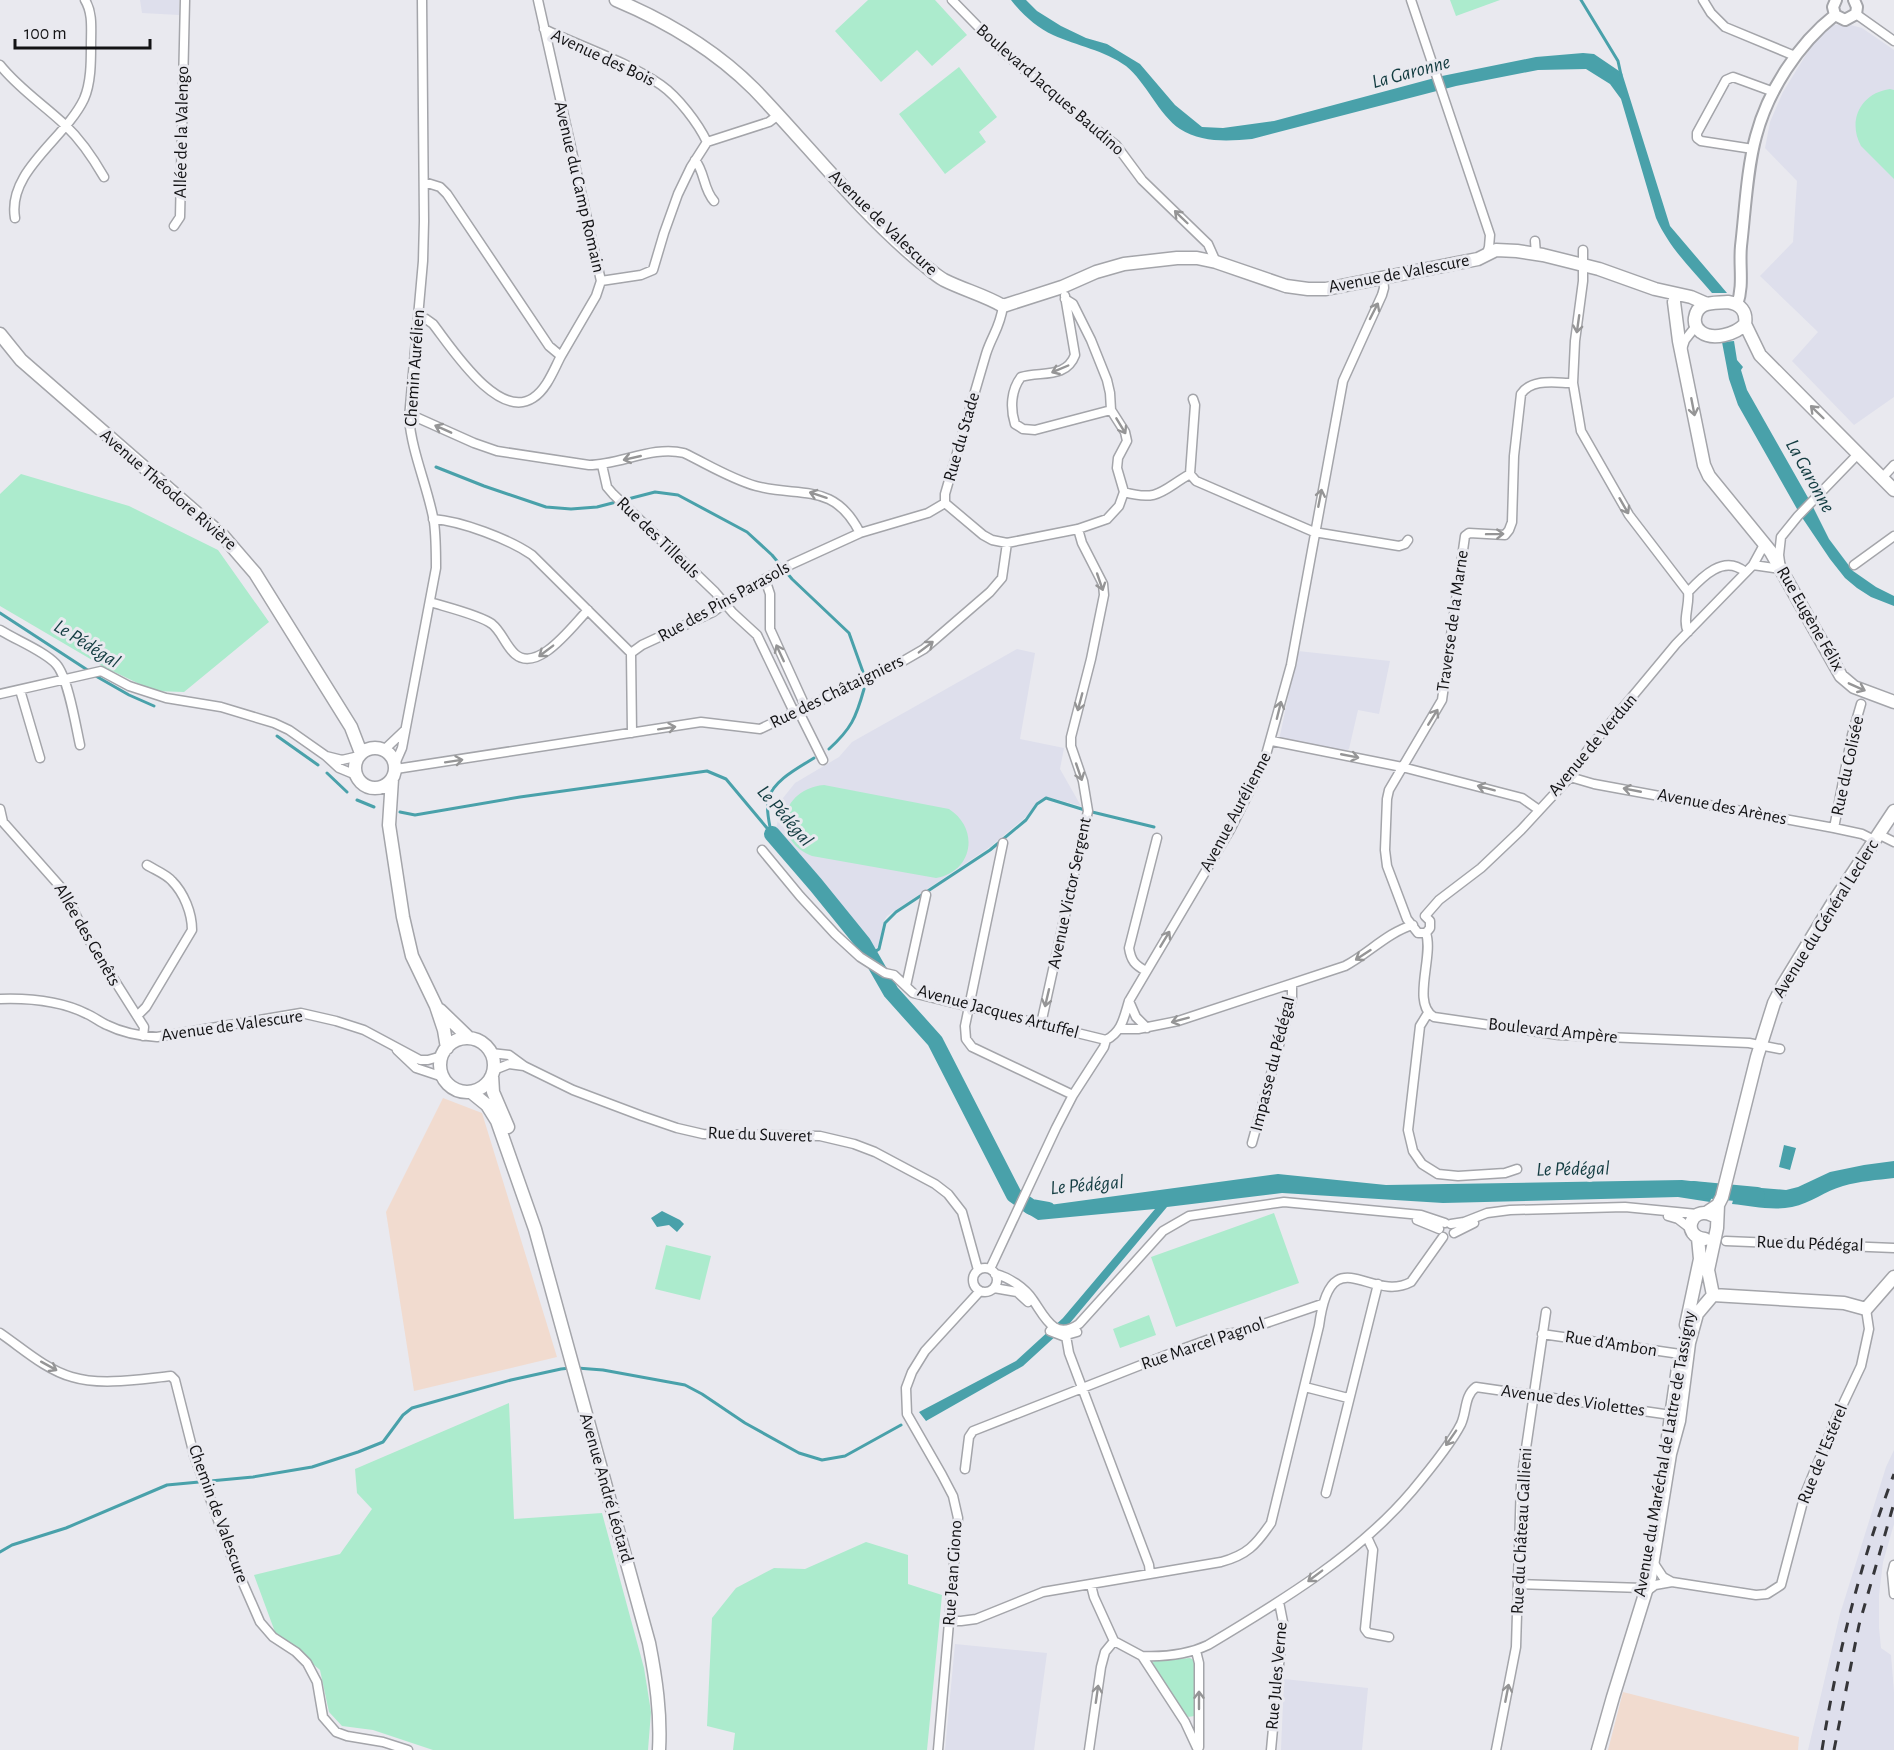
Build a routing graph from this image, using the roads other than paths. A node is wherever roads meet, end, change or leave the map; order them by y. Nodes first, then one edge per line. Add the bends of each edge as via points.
1 (85, 0) edge
2 (184, 0) edge
3 (422, 0) edge
4 (538, 0) edge
5 (616, 0) edge
6 (952, 0) edge
7 (1412, 0) edge
8 (1703, 0) edge
9 (1836, 0) edge
10 (1854, 0) edge
11 (1856, 14) junction
12 (1835, 15) junction
13 (544, 29) junction
14 (1894, 41) edge
15 (1795, 56) junction
16 (0, 65) edge
17 (1774, 92) junction
18 (777, 116) junction
19 (67, 126) junction
20 (707, 142) junction
21 (1753, 149) junction
22 (695, 160) junction
23 (104, 177) dead end
24 (424, 182) junction
25 (714, 201) dead end
26 (15, 218) dead end
27 (174, 226) dead end
28 (1490, 235) junction
29 (1535, 241) dead end
30 (1506, 250) junction
31 (1583, 250) dead end
32 (1530, 253) junction
33 (1483, 257) junction
34 (1216, 262) junction
35 (1584, 266) junction
36 (1383, 278) junction
37 (601, 281) junction
38 (1655, 289) junction
39 (1064, 293) junction
40 (1674, 302) junction
41 (1707, 304) junction
42 (1737, 305) junction
43 (1003, 306) junction
44 (418, 316) junction
45 (1695, 322) junction
46 (1745, 324) junction
47 (1, 339) edge
48 (1682, 349) junction
49 (561, 356) junction
50 (1572, 383) junction
51 (1193, 399) dead end
52 (1111, 410) junction
53 (409, 418) junction
54 (1859, 453) junction
55 (602, 465) junction
56 (1894, 465) edge
57 (1190, 474) junction
58 (1882, 478) junction
59 (1894, 490) edge
60 (1124, 492) junction
61 (945, 503) junction
62 (433, 519) junction
63 (1078, 529) junction
64 (860, 532) junction
65 (1314, 532) junction
66 (1894, 536) edge
67 (1408, 540) dead end
68 (1007, 543) junction
69 (1765, 543) junction
70 (1854, 565) dead end
71 (1753, 566) junction
72 (1781, 569) junction
73 (1745, 572) junction
74 (765, 579) junction
75 (1688, 592) junction
76 (430, 602) junction
77 (724, 604) junction
78 (588, 610) junction
79 (770, 629) junction
80 (0, 630) edge
81 (1688, 632) junction
82 (757, 635) junction
83 (631, 653) junction
84 (64, 678) junction
85 (20, 690) junction
86 (0, 694) edge
87 (1894, 702) edge
88 (1861, 704) dead end
89 (799, 709) junction
90 (404, 730) junction
91 (633, 733) junction
92 (1272, 741) junction
93 (81, 745) dead end
94 (369, 752) junction
95 (326, 756) junction
96 (39, 758) dead end
97 (823, 760) dead end
98 (1402, 767) junction
99 (394, 771) junction
100 (356, 775) junction
101 (1570, 777) junction
102 (369, 787) junction
103 (0, 809) edge
104 (1539, 810) junction
105 (1894, 811) edge
106 (389, 825) junction
107 (1834, 828) junction
108 (1876, 837) junction
109 (1157, 838) dead end
110 (1894, 842) edge
111 (1003, 843) dead end
112 (762, 850) dead end
113 (147, 865) dead end
114 (926, 895) dead end
115 (1425, 916) junction
116 (1413, 925) junction
117 (1426, 933) junction
118 (1146, 971) junction
119 (1292, 984) junction
120 (906, 986) junction
121 (0, 999) edge
122 (1129, 1001) junction
123 (436, 1006) junction
124 (969, 1007) junction
125 (1428, 1013) junction
126 (137, 1016) junction
127 (1041, 1024) junction
128 (1147, 1028) junction
129 (1120, 1029) junction
130 (144, 1036) junction
131 (469, 1038) junction
132 (1106, 1040) junction
133 (393, 1045) junction
134 (1760, 1045) junction
135 (1780, 1049) dead end
136 (444, 1052) junction
137 (491, 1053) junction
138 (524, 1066) junction
139 (493, 1072) junction
140 (443, 1077) junction
141 (471, 1092) junction
142 (1073, 1095) junction
143 (1252, 1143) dead end
144 (1517, 1169) dead end
145 (1719, 1204) junction
146 (1702, 1214) junction
147 (535, 1229) junction
148 (1446, 1229) junction
149 (1715, 1229) junction
150 (1694, 1233) junction
151 (1726, 1241) dead end
152 (1894, 1248) edge
153 (978, 1270) junction
154 (993, 1271) junction
155 (1894, 1277) edge
156 (1378, 1284) junction
157 (994, 1288) junction
158 (980, 1291) junction
159 (1694, 1291) junction
160 (1709, 1294) junction
161 (1322, 1304) junction
162 (1866, 1309) junction
163 (1038, 1312) junction
164 (1546, 1312) dead end
165 (0, 1333) edge
166 (1063, 1333) junction
167 (1542, 1334) junction
168 (1680, 1354) junction
169 (1305, 1387) junction
170 (1084, 1388) junction
171 (1533, 1395) junction
172 (1348, 1398) junction
173 (1671, 1415) junction
174 (965, 1469) dead end
175 (1326, 1493) dead end
176 (1367, 1537) junction
177 (1653, 1562) junction
178 (1894, 1564) edge
179 (1150, 1574) junction
180 (1672, 1582) junction
181 (1518, 1584) junction
182 (1091, 1585) junction
183 (1645, 1589) junction
184 (1894, 1594) edge
185 (1279, 1602) junction
186 (950, 1621) junction
187 (1389, 1637) dead end
188 (1114, 1641) junction
189 (1196, 1651) junction
190 (1142, 1656) junction
191 (408, 1750) edge
192 (659, 1750) edge
193 (938, 1750) edge
194 (1089, 1750) edge
195 (1199, 1750) edge
196 (1271, 1750) edge
197 (1496, 1750) edge
198 (1596, 1750) edge

1 - 19 street via 91,17 88,83
2 - 27 street, Allée de la Valengo via 180,217
3 - 24 street, Chemin Aurélien
4 - 13 street, Avenue du Camp Romain
5 - 18 main road, Avenue de Valescure via 651,15 698,44 753,89
34 -> 6 street, Boulevard Jacques Baudino via 1208,244 1142,180 1116,145 1006,54
7 - 28 street
8 - 15 street via 1725,27
9 - 12 street
10 - 11 street
11 - 12 street via 1845,20
11 - 14 street
12 - 15 street
13 - 20 street, Avenue des Bois via 662,86 693,118
13 - 37 street, Avenue du Camp Romain
15 - 17 street
16 - 19 street
17 - 21 street
17 - 21 street via 1732,77 1726,80 1697,133 1701,141
18 - 20 street
18 - 43 main road, Avenue de Valescure via 917,259 942,279
19 - 23 street via 89,151
19 - 26 street via 25,175 18,189
20 - 22 street
21 - 42 street
22 - 25 street
22 - 37 street via 678,194 653,270
24 - 44 street, Chemin Aurélien
24 - 49 street via 440,187 447,195 549,346
28 - 30 street
28 - 33 street
29 - 32 street
30 - 32 main road, Avenue de Valescure
30 - 33 main road, Avenue de Valescure
31 - 35 street
32 - 33 main road, Avenue de Valescure
32 - 35 main road, Avenue de Valescure
33 - 36 main road, Avenue de Valescure
34 - 36 main road, Avenue de Valescure via 1286,286 1308,289
34 - 39 main road, Avenue de Valescure via 1177,258 1124,264 1096,272
35 - 38 main road, Avenue de Valescure
35 -> 50 street
65 -> 36 street, Avenue Aurélienne via 1342,381 1382,295
37 - 49 street, Avenue du Camp Romain
38 - 40 main road, Avenue de Valescure
38 - 41 main road, Avenue de Valescure
39 - 43 main road, Avenue de Valescure
39 - 52 street via 1080,316 1101,364
39 -> 52 street via 1075,355 1072,363 1055,373 1021,377 1013,395 1014,424 1035,430
40 - 45 main road, Avenue de Valescure
40 - 48 main road, Rue Eugène Félix
41 - 42 main road
41 - 45 main road via 1697,311
42 - 46 main road via 1745,313
43 - 61 street, Rue du Stade
44 - 49 street, Avenue du Camp Romain via 432,324 492,393 508,401 532,399 542,390
44 - 53 street, Chemin Aurélien
45 - 46 main road via 1703,334 1718,335 1736,332
45 - 48 street
54 -> 46 main road via 1760,355
47 - 94 main road, Avenue Théodore Rivière via 241,554
48 -> 69 main road, Rue Eugène Félix via 1704,465
50 -> 75 street via 1581,431 1629,514
98 -> 50 street, Traverse de la Marne via 1443,699 1465,536 1504,535 1512,522 1521,394 1534,383
51 - 57 street via 1196,405
52 -> 60 street via 1127,441 1117,468
55 -> 53 street via 497,451 418,418
53 - 62 street, Chemin Aurélien
54 - 58 main road
54 - 72 street via 1781,537
64 -> 55 street via 841,507 824,496 754,486 684,453 664,452
55 - 77 street, Rue des Tilleuls via 613,494
56 - 58 street
57 - 60 street via 1154,496
57 - 65 street via 1196,481
58 - 59 main road
60 - 63 street via 1119,506 1107,519
61 - 64 street, Rue des Pins Parasols via 928,513
61 - 68 street, Rue du Stade via 983,535
62 - 76 street, Chemin Aurélien via 436,568
62 - 78 street via 447,520 519,546
63 - 68 street
63 -> 127 street, Avenue Victor Sergent via 1104,596 1071,737 1088,811
64 - 74 street, Rue des Pins Parasols
65 - 67 street via 1400,546
92 -> 65 street, Avenue Aurélienne via 1291,665
66 - 70 street
89 -> 68 street, Rue des Châtaigniers via 924,649 1002,578
69 - 71 street, Avenue de Verdun
69 - 72 main road, Rue Eugène Félix
71 - 72 street
71 - 73 street, Avenue de Verdun
72 -> 87 main road, Rue Eugène Félix via 1841,676 1854,687
73 - 75 street via 1735,566 1718,568
73 - 81 street, Avenue de Verdun
74 - 77 street, Rue des Pins Parasols
74 - 79 street via 770,594
75 - 81 street
78 -> 76 street via 550,649 537,658 523,659 514,654 500,631 489,622
76 - 90 street, Chemin Aurélien
77 - 82 street, Rue des Tilleuls
77 - 83 street, Rue des Pins Parasols
78 - 83 street
79 - 82 street
89 -> 79 street
80 - 84 street via 51,660
81 - 101 street, Avenue de Verdun
82 - 89 street
83 - 91 street
84 - 85 street
84 - 93 street
84 - 95 street via 101,671 166,699 221,707 274,723
85 - 86 street
85 - 96 street
88 - 107 street, Rue du Colisée
91 -> 89 street, Rue des Châtaigniers via 701,722 760,729
89 - 97 street
90 - 94 street via 394,742
90 - 99 street, Chemin Aurélien
99 -> 91 street, Rue des Châtaigniers
92 -> 98 street
118 -> 92 street, Avenue Aurélienne via 1230,830
94 - 95 street via 342,760
94 - 99 main road via 393,758
94 - 100 main road via 355,769
95 - 100 street via 339,768
104 -> 98 street via 1522,798
98 - 116 street, Traverse de la Marne via 1389,790 1385,850 1407,920
99 - 102 main road via 382,787
99 - 106 main road
100 - 102 main road
101 - 104 street, Avenue de Verdun
107 -> 101 street, Avenue des Arènes
102 - 106 main road via 380,800
103 - 126 street, Allée des Genêts via 3,822 65,892 84,932
104 - 115 street, Avenue de Verdun
105 - 108 main road, Avenue du Général Leclerc
106 - 123 main road via 412,956
107 - 108 street, Avenue des Arènes
108 - 110 street, Avenue des Arènes
108 - 134 main road, Avenue du Général Leclerc via 1783,985
109 - 118 street via 1129,948 1130,958
111 - 124 street
112 - 120 street, Avenue Jacques Artuffel via 835,934
113 - 126 street via 175,885 189,910 192,930
114 - 120 street
115 - 116 street via 1415,918
115 - 117 street via 1431,924
116 - 117 street via 1418,933
116 -> 119 street via 1345,966
117 - 125 street via 1423,998
118 - 122 street, Avenue Aurélienne
119 -> 128 street
119 - 143 street, Impasse du Pédégal via 1292,998
120 - 124 street, Avenue Jacques Artuffel via 913,993
121 - 130 street, Avenue de Valescure via 58,1005 87,1013 123,1032
122 - 128 street via 1136,1017
122 - 129 street, Avenue Aurélienne
123 - 131 main road
123 - 136 main road via 444,1030
124 - 127 street, Avenue Jacques Artuffel
124 - 142 street via 965,1026 966,1039 972,1047
125 - 134 street, Boulevard Ampère via 1559,1035
125 - 144 street via 1420,1026 1408,1130 1413,1151 1422,1164 1438,1174 1458,1176
126 - 130 street, Allée des Genêts
127 - 132 street, Avenue Jacques Artuffel
128 - 129 street
129 - 132 street
130 - 133 street, Avenue de Valescure via 301,1013 364,1030
131 - 136 main road via 457,1040
131 - 137 main road via 482,1043
132 - 142 street
133 - 136 street, Avenue de Valescure via 420,1060
133 - 140 street, Avenue de Valescure via 416,1068
134 - 135 street, Boulevard Ampère
134 - 145 main road, Avenue du Général Leclerc
136 - 140 main road
137 - 138 street, Rue du Suveret via 509,1055
137 - 139 main road
138 - 139 street via 509,1064
138 - 153 street, Rue du Suveret via 573,1090 677,1128 703,1134 820,1136 875,1152 936,1184 957,1204
139 - 141 main road via 484,1086
139 - 147 main road, Avenue André Léotard via 493,1092 510,1134
140 - 141 main road via 454,1089
141 - 147 main road, Avenue André Léotard via 487,1105 497,1121
142 - 154 street
145 - 146 main road
145 - 149 main road, Avenue du Général Leclerc
146 - 148 street via 1624,1208 1510,1210 1487,1213
146 - 149 main road via 1711,1215
146 - 150 main road via 1692,1220
147 - 192 main road, Avenue André Léotard via 651,1652 659,1698
148 - 150 street via 1498,1215 1622,1212 1672,1216
148 - 156 street via 1411,1282 1393,1288
148 - 166 street via 1421,1215 1284,1202 1189,1216 1163,1232 1079,1324
149 - 150 main road via 1705,1239
149 - 160 main road, Avenue du Maréchal de Lattre de Tassigny via 1708,1270
150 - 159 main road, Avenue du Maréchal de Lattre de Tassigny via 1701,1252
151 - 152 street, Rue du Pédégal
153 - 154 street
153 - 158 street via 973,1281
154 - 157 street via 997,1281
154 - 163 street via 1023,1289
155 - 162 main road
156 - 161 street via 1340,1278
156 - 172 street
157 - 158 street
157 - 163 street via 1017,1292
158 - 186 street, Rue Jean Giono via 925,1351 906,1388 907,1414 942,1475 958,1518
159 - 160 main road via 1697,1301
159 - 160 main road via 1702,1282
159 - 168 main road, Avenue du Maréchal de Lattre de Tassigny
160 - 162 main road via 1844,1303
160 - 177 main road, Avenue du Maréchal de Lattre de Tassigny via 1695,1321 1685,1359 1679,1421
161 - 169 street
161 - 170 street, Rue Marcel Pagnol via 1221,1335
162 - 180 street, Rue de l'Estérel via 1869,1329 1861,1366 1805,1494 1781,1585 1767,1594 1756,1595
163 - 166 street
164 - 167 street, Rue du Château Gallieni
165 -> 191 street, Chemin de Valescure via 46,1365 72,1377 105,1381 171,1376 175,1380 194,1455 260,1622 307,1663 317,1682 323,1717 336,1732
166 - 170 street
167 - 168 street, Rue d'Ambon
167 - 171 street, Rue du Château Gallieni
168 - 173 main road, Avenue du Maréchal de Lattre de Tassigny
169 - 172 street
169 - 179 street via 1271,1523 1254,1546 1239,1557 1221,1562
170 - 174 street, Rue Marcel Pagnol via 973,1431
170 - 179 street
171 - 173 street, Avenue des Violettes
171 -> 176 street, Avenue des Violettes via 1476,1387 1469,1392 1461,1423 1430,1468
171 - 181 street, Rue du Château Gallieni via 1521,1482
172 - 175 street
173 - 183 main road, Avenue du Maréchal de Lattre de Tassigny
176 -> 185 street
176 - 187 street via 1373,1550 1365,1629
177 - 180 street via 1663,1577
177 - 183 main road, Avenue du Maréchal de Lattre de Tassigny
178 - 184 street
179 - 182 street
180 - 183 street
181 - 183 street
197 -> 181 street, Rue du Château Gallieni via 1516,1647
182 - 186 street via 1043,1592 976,1618
182 - 188 street
183 - 198 main road, Avenue du Maréchal de Lattre de Tassigny
185 - 189 street
185 - 196 street, Rue Jules Verne via 1283,1622
186 - 193 street, Rue Jean Giono
188 - 190 street
194 -> 188 street via 1101,1667 1105,1652
189 - 190 street
195 -> 189 street
190 - 195 street

